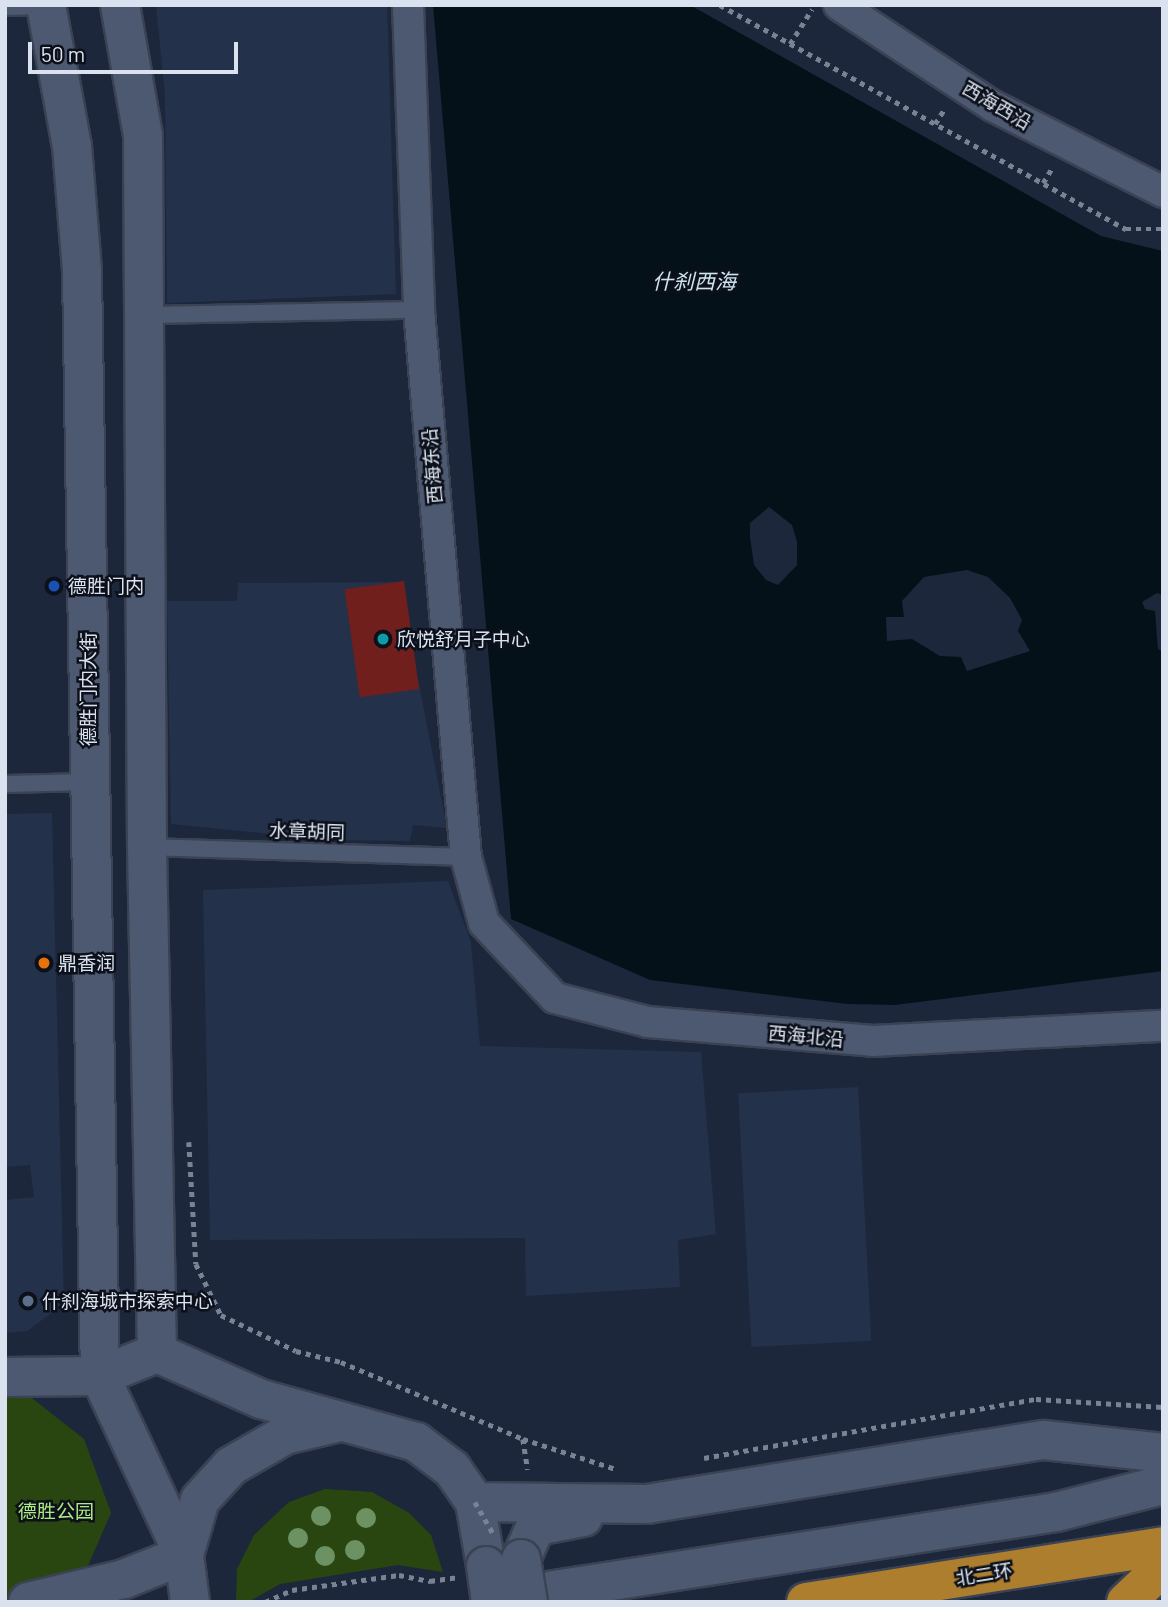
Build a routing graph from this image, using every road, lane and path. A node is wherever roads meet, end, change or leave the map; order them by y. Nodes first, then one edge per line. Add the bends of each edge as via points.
1 (120, 5) edge
2 (408, 5) edge
3 (720, 5) edge
4 (814, 5) edge
5 (46, 6) edge
6 (5, 7) edge
7 (845, 7) edge
8 (790, 44) junction
9 (1163, 192) edge
10 (1163, 229) edge
11 (419, 310) junction
12 (147, 315) junction
13 (87, 782) junction
14 (5, 784) edge
15 (148, 847) junction
16 (466, 857) junction
17 (484, 923) joint
18 (1163, 1026) edge
19 (189, 1136) dead end
20 (157, 1353) junction
21 (100, 1376) junction
22 (5, 1377) edge
23 (1163, 1407) edge
24 (352, 1423) junction
25 (1163, 1452) edge
26 (695, 1460) dead end
27 (1163, 1485) edge
28 (637, 1488) junction
29 (475, 1502) junction
30 (1163, 1546) edge
31 (184, 1555) junction
32 (1163, 1567) edge
33 (430, 1581) dead end
34 (495, 1582) edge
35 (45, 1599) edge
36 (1163, 1600) edge
37 (142, 1602) edge
38 (191, 1602) edge
39 (265, 1602) edge
40 (528, 1602) edge
41 (806, 1602) edge
42 (1126, 1602) edge
43 (1154, 1602) edge

1 - 12 main road via 143,136
2 - 11 street, 西海东沿
3 - 8 path
4 - 8 path
5 - 6 lane
5 - 13 main road, 德胜门内大街 via 72,146 82,271
7 - 9 street, 西海西沿 via 993,106
8 - 10 path via 1126,229
11 - 12 lane
11 - 16 street, 西海东沿
12 - 15 main road
13 - 14 lane
13 - 21 main road, 德胜门内大街
15 - 16 lane, 水章胡同
15 - 20 main road
16 - 17 street, 西海东沿
17 - 18 street, 西海北沿 via 555,998 648,1022 873,1041
19 - 28 path via 196,1264 221,1315 296,1351 341,1362
20 - 21 main road
20 - 24 main road via 261,1399
21 - 22 main road
21 - 31 main road
23 - 26 path via 1036,1399
24 - 29 main road via 389,1432 436,1454
24 - 31 main road via 326,1424 285,1435 240,1459 200,1500
25 - 28 main road via 1044,1440
27 - 34 main road via 1056,1513
28 - 29 main road
28 - 34 main road via 536,1526
29 - 34 main road
30 - 41 highway, 北二环
31 - 35 main road via 124,1579
31 - 38 main road
32 - 42 highway
33 - 39 path via 399,1575 292,1590
34 - 40 main road, bridge
35 - 37 main road via 115,1593
36 - 43 highway

